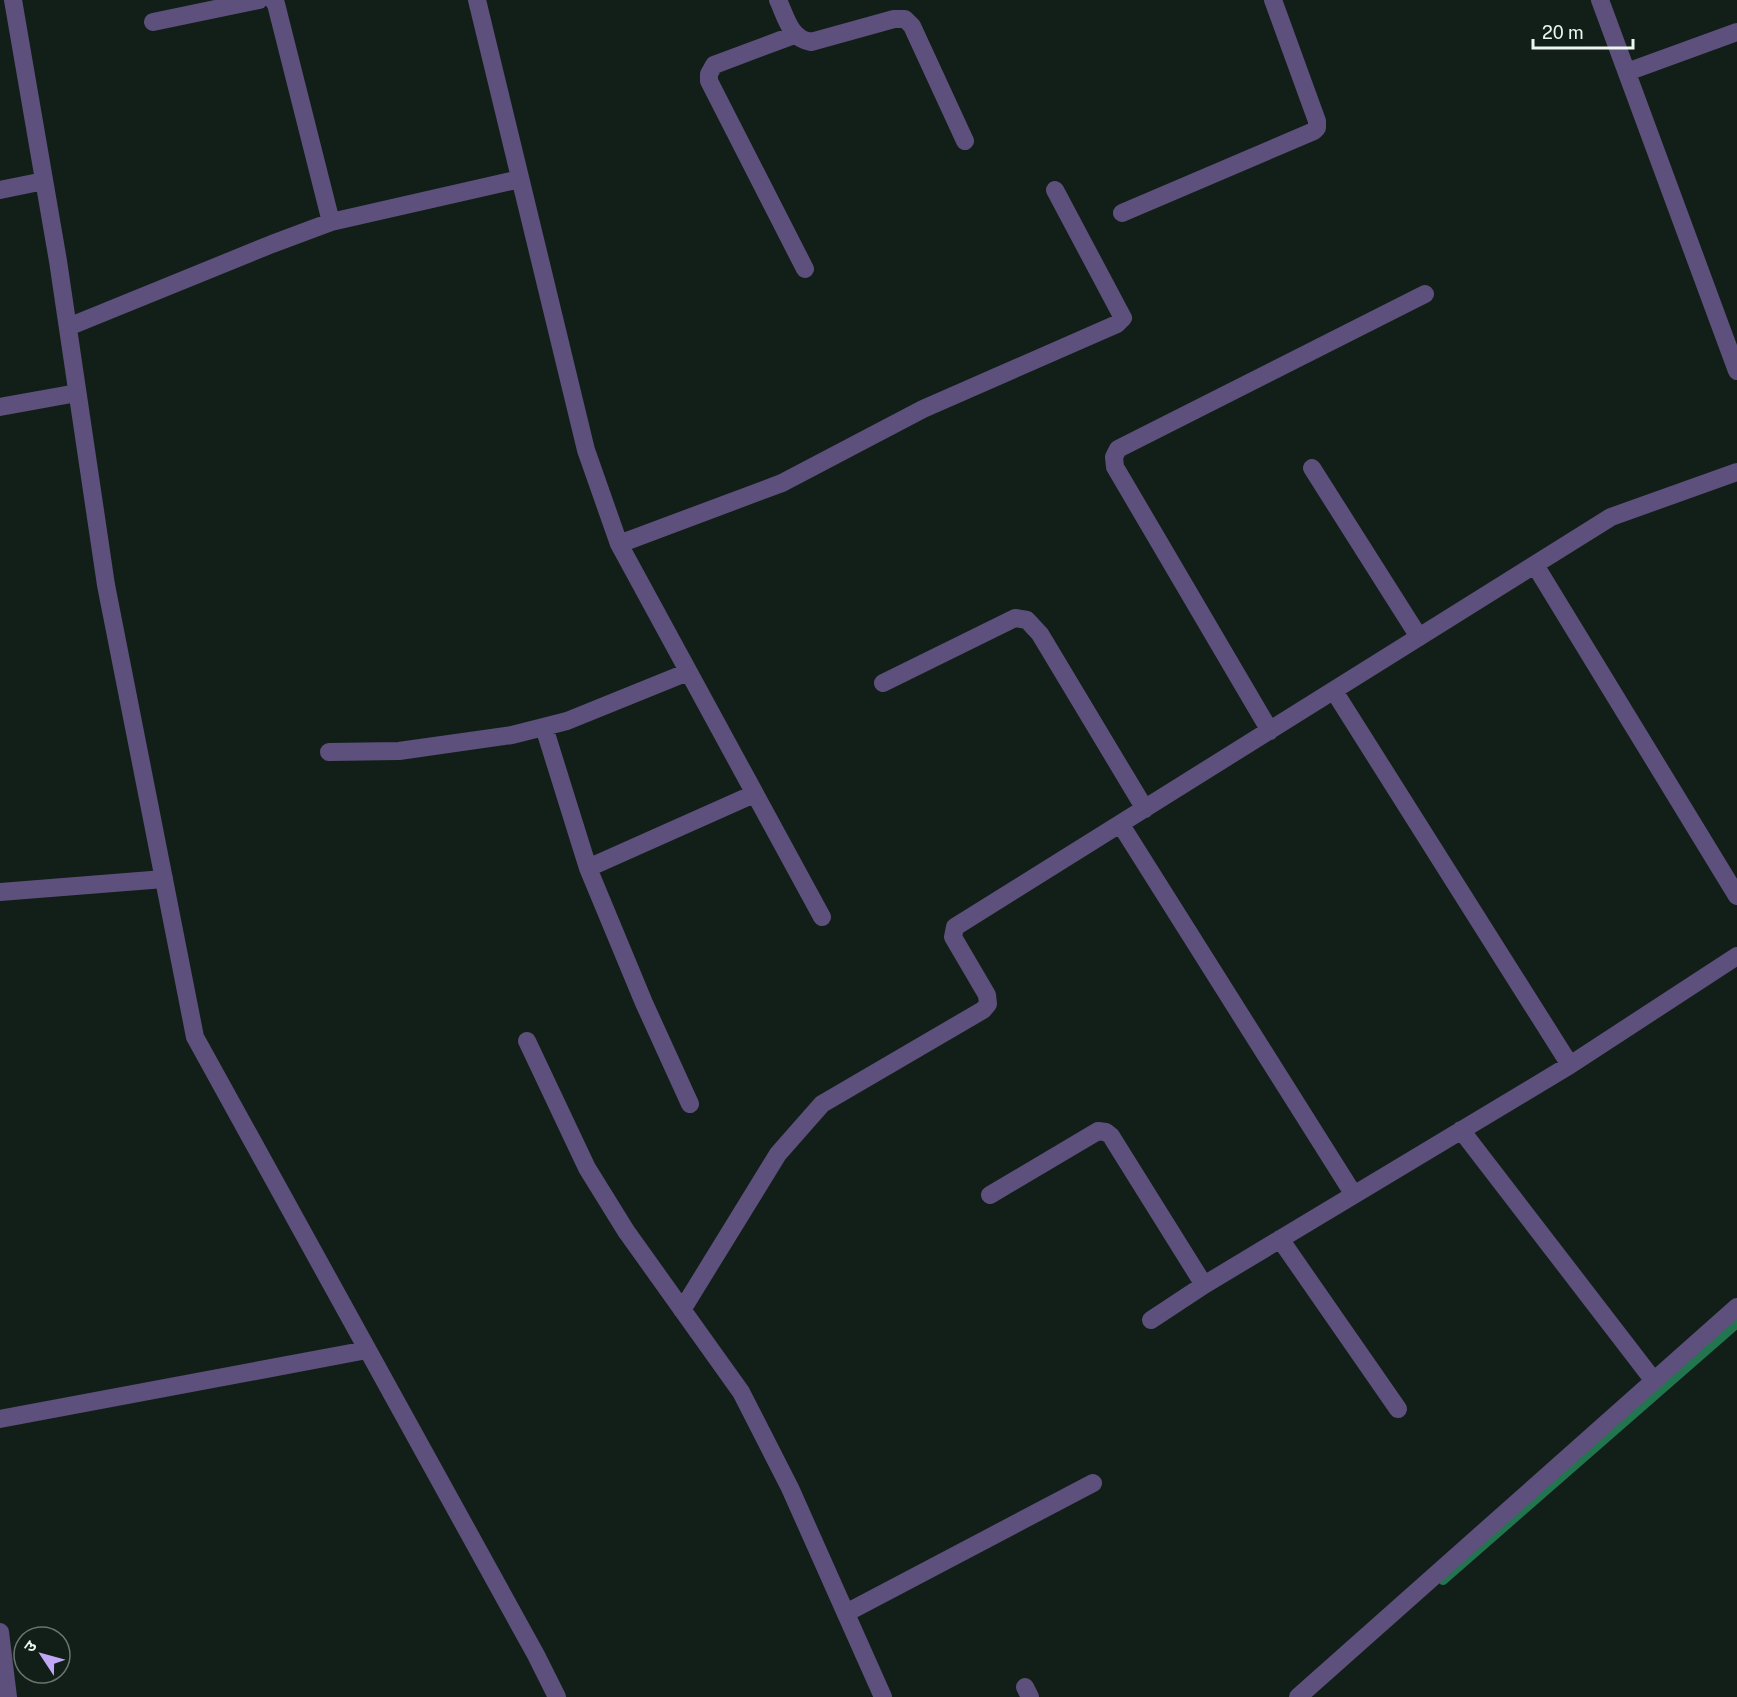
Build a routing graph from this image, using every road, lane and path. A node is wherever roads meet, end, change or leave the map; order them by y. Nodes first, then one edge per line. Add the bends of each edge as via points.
1 (13, 0) edge
2 (259, 0) edge
3 (273, 0) edge
4 (477, 0) edge
5 (778, 0) edge
6 (1273, 0) edge
7 (1600, 0) edge
8 (153, 22) dead end
9 (1737, 32) edge
10 (794, 34) junction
11 (1627, 72) junction
12 (965, 141) dead end
13 (520, 179) junction
14 (44, 181) junction
15 (0, 190) edge
16 (1055, 190) dead end
17 (1122, 213) dead end
18 (331, 222) junction
19 (805, 269) dead end
20 (1425, 294) dead end
21 (68, 327) junction
22 (1737, 371) edge
23 (77, 393) junction
24 (0, 407) edge
25 (1312, 468) dead end
26 (1737, 472) edge
27 (619, 544) junction
28 (1535, 565) junction
29 (1419, 637) junction
30 (688, 672) junction
31 (882, 683) dead end
32 (1334, 691) junction
33 (544, 727) junction
34 (1270, 731) junction
35 (329, 752) dead end
36 (754, 794) junction
37 (1145, 809) junction
38 (1121, 825) junction
39 (588, 868) junction
40 (164, 879) junction
41 (0, 892) edge
42 (1737, 896) edge
43 (822, 917) dead end
44 (1737, 956) edge
45 (526, 1041) dead end
46 (1570, 1065) junction
47 (690, 1104) dead end
48 (1461, 1130) junction
49 (990, 1195) dead end
50 (1354, 1195) junction
51 (1280, 1239) junction
52 (1204, 1285) junction
53 (1737, 1307) edge
54 (682, 1310) junction
55 (1151, 1320) dead end
56 (367, 1350) junction
57 (1654, 1381) junction
58 (1398, 1409) dead end
59 (0, 1419) edge
60 (1093, 1483) dead end
61 (846, 1613) junction
62 (0, 1632) edge
63 (8, 1697) edge
64 (557, 1697) edge
65 (882, 1697) edge
66 (1298, 1697) edge

1 - 14 street
2 - 8 street
3 - 18 street
4 - 13 street
5 - 10 street
6 - 17 street via 1317,128
7 - 11 street
9 - 11 street
10 - 12 street via 811,42 894,18 905,19 912,26
10 - 19 street via 714,65 709,81
11 - 22 street
13 - 18 street
13 - 27 street via 586,450
14 - 15 street
14 - 21 street
16 - 27 street via 1123,318 1117,324 923,409 782,483
18 - 21 street
20 - 34 street via 1118,449 1114,457 1115,467
21 - 23 street
23 - 24 street
23 - 40 street via 106,585
25 - 29 street
26 - 28 street via 1611,517
27 - 30 street
28 - 29 street
28 - 42 street
29 - 32 street
30 - 33 street
30 - 36 street
31 - 37 street via 1015,618 1027,620 1040,634
32 - 34 street
32 - 46 street
33 - 35 street via 399,751
33 - 39 street
34 - 37 street
36 - 39 street
36 - 43 street
37 - 38 street
38 - 50 street
38 - 54 street via 955,927 952,937 987,995 988,1004 822,1104 778,1154
39 - 47 street
40 - 41 street
40 - 56 street via 195,1037
44 - 46 street
45 - 54 street via 588,1168 626,1231
46 - 48 street
48 - 50 street
48 - 57 street
49 - 52 street via 1098,1131 1106,1132
50 - 51 street
51 - 52 street
51 - 58 street
52 - 55 street
53 - 57 street
54 - 61 street via 741,1392 790,1488
56 - 59 street
56 - 64 street
57 - 66 street
60 - 61 street
61 - 65 street
62 - 63 street

